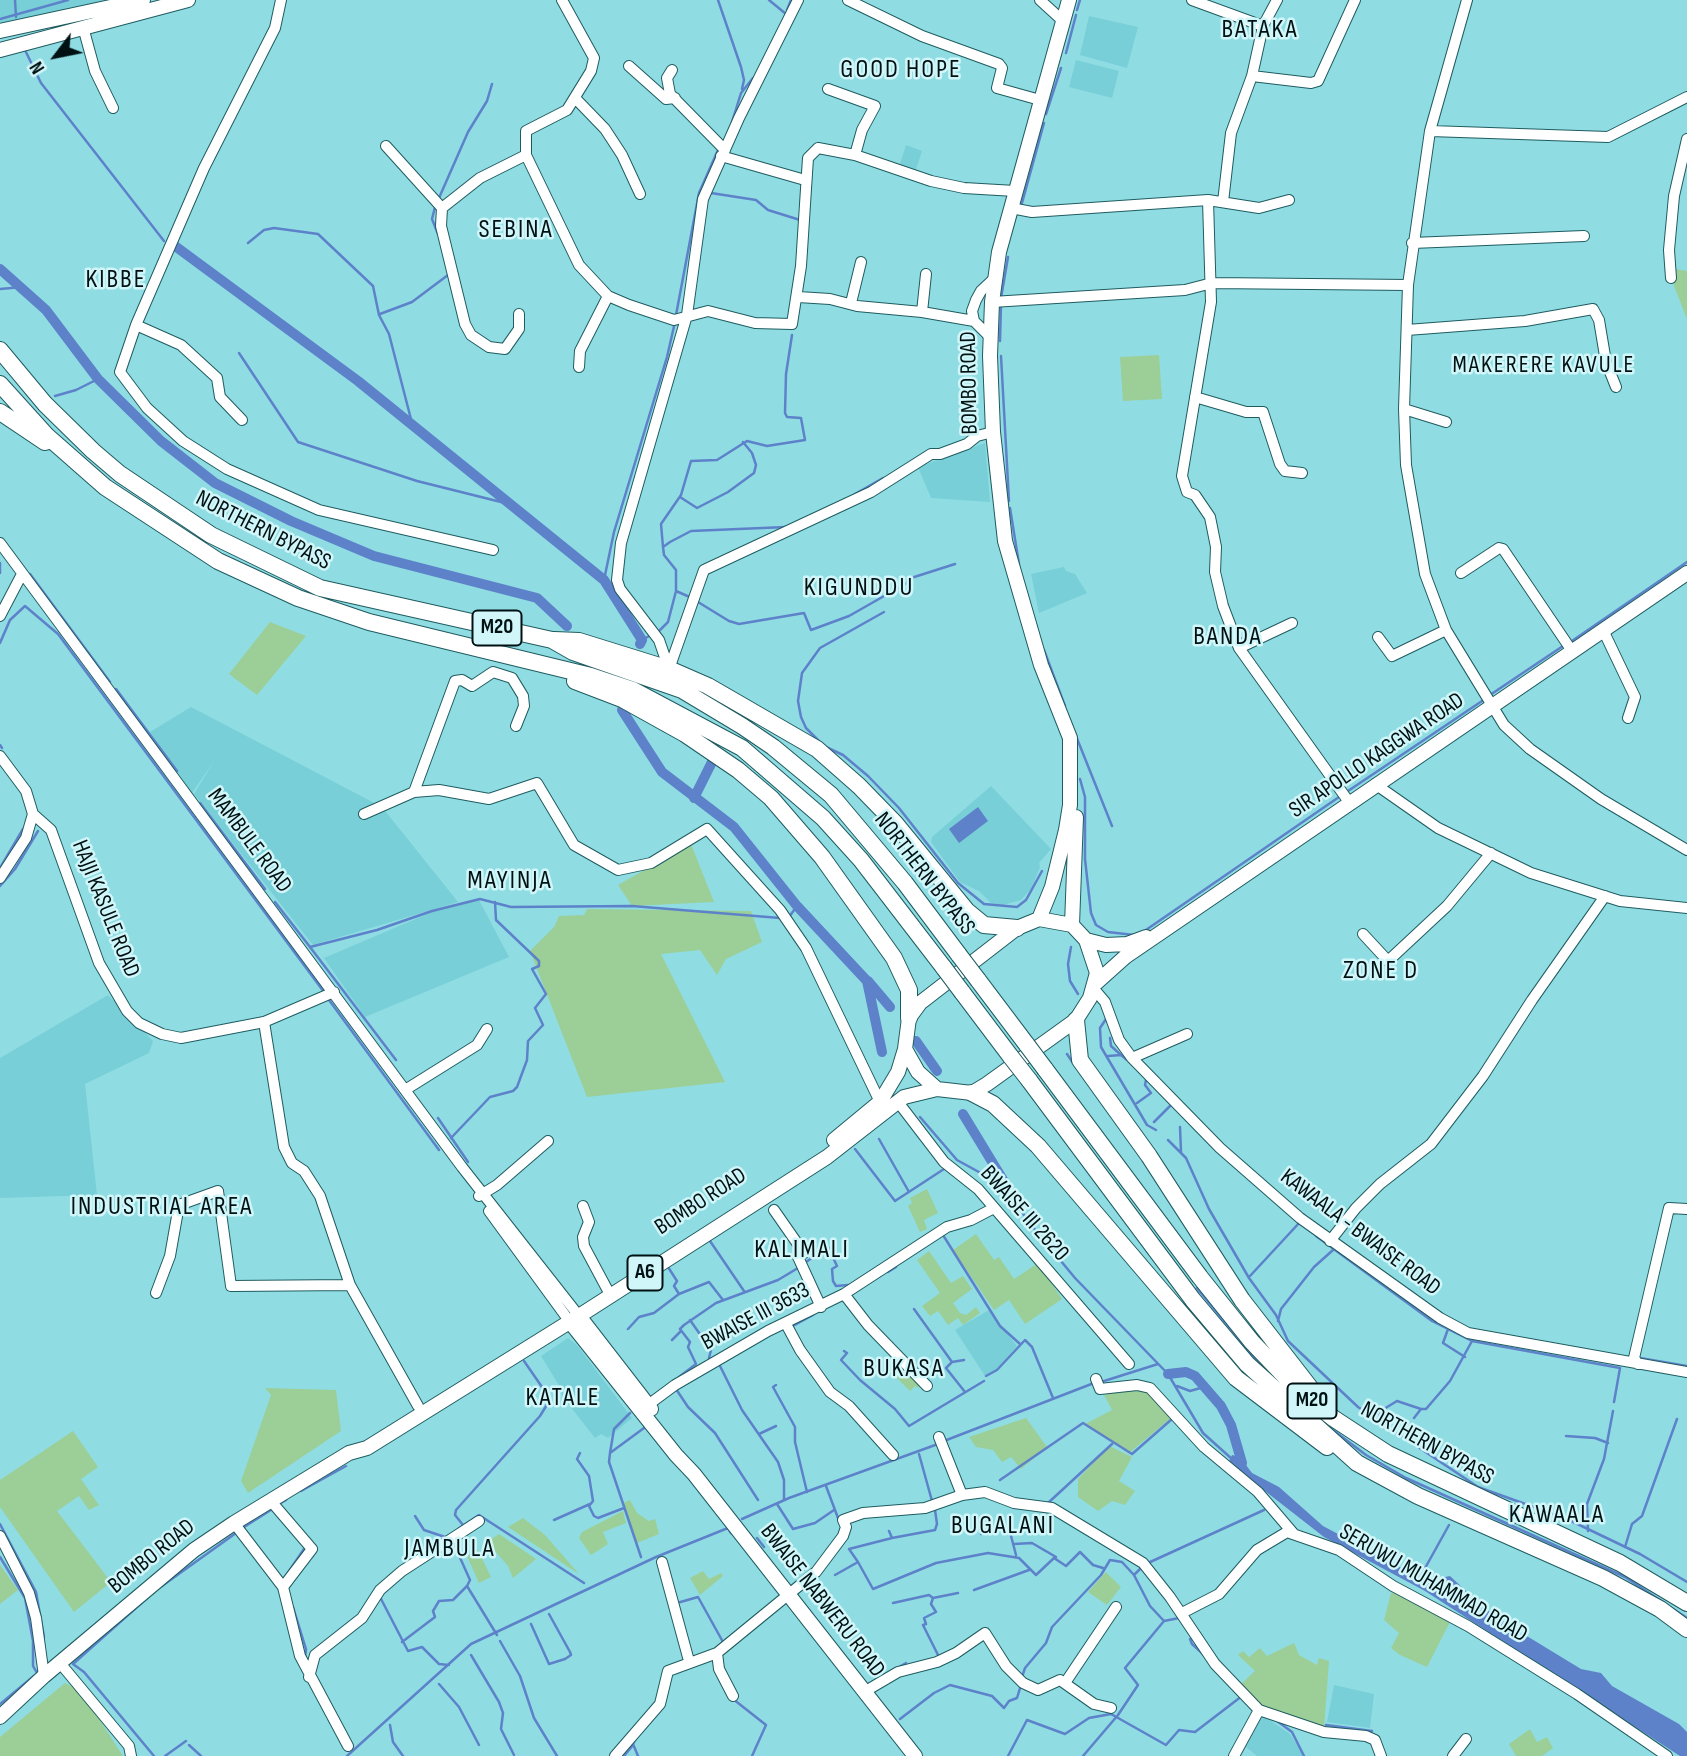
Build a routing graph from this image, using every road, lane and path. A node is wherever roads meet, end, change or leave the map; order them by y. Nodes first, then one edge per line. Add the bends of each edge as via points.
1 (142, 0) edge
2 (188, 0) edge
3 (281, 0) edge
4 (562, 0) edge
5 (799, 0) edge
6 (848, 0) edge
7 (1040, 0) edge
8 (1069, 0) edge
9 (1192, 0) edge
10 (1277, 0) edge
11 (1355, 0) edge
12 (1467, 0) edge
13 (1063, 21) junction
14 (1263, 26) junction
15 (83, 27) junction
16 (0, 31) edge
17 (0, 50) edge
18 (629, 66) dead end
19 (672, 70) dead end
20 (1252, 76) junction
21 (828, 89) dead end
22 (1687, 97) edge
23 (675, 98) junction
24 (576, 99) junction
25 (1040, 100) junction
26 (113, 108) dead end
27 (1430, 131) junction
28 (1687, 139) edge
29 (386, 146) dead end
30 (721, 150) junction
31 (526, 155) junction
32 (855, 155) junction
33 (805, 180) junction
34 (1015, 191) junction
35 (640, 194) dead end
36 (1208, 200) junction
37 (1289, 200) dead end
38 (1223, 202) junction
39 (439, 206) junction
40 (1011, 208) junction
41 (1584, 236) dead end
42 (1412, 243) junction
43 (861, 262) dead end
44 (926, 274) dead end
45 (996, 277) junction
46 (1671, 278) dead end
47 (1212, 283) junction
48 (1408, 285) junction
49 (608, 296) junction
50 (798, 297) junction
51 (992, 302) junction
52 (851, 303) junction
53 (922, 312) junction
54 (519, 314) dead end
55 (680, 318) junction
56 (974, 321) junction
57 (136, 325) junction
58 (1407, 330) junction
59 (0, 335) edge
60 (991, 338) junction
61 (0, 351) edge
62 (579, 367) dead end
63 (0, 384) edge
64 (1616, 387) dead end
65 (1195, 397) junction
66 (45, 404) junction
67 (1404, 409) junction
68 (0, 412) edge
69 (242, 419) dead end
70 (1446, 422) dead end
71 (993, 432) junction
72 (65, 453) junction
73 (1303, 473) dead end
74 (0, 542) edge
75 (493, 550) dead end
76 (1461, 573) dead end
77 (1687, 573) edge
78 (22, 574) junction
79 (2, 609) edge
80 (1292, 623) dead end
81 (1446, 630) junction
82 (1604, 630) junction
83 (1378, 637) dead end
84 (552, 640) junction
85 (1239, 648) junction
86 (1572, 651) junction
87 (541, 665) junction
88 (669, 669) junction
89 (1492, 705) junction
90 (1628, 718) dead end
91 (516, 726) dead end
92 (0, 756) edge
93 (1070, 764) junction
94 (1375, 784) junction
95 (414, 792) junction
96 (1349, 802) junction
97 (33, 814) junction
98 (364, 814) dead end
99 (1687, 849) edge
100 (1491, 853) junction
101 (0, 878) edge
102 (1605, 896) junction
103 (1687, 908) edge
104 (1038, 919) junction
105 (1072, 925) junction
106 (1017, 928) junction
107 (1165, 930) junction
108 (1363, 934) dead end
109 (1086, 940) junction
110 (1095, 986) junction
111 (334, 992) junction
112 (909, 1018) junction
113 (1076, 1020) junction
114 (264, 1022) junction
115 (487, 1029) dead end
116 (1187, 1034) dead end
117 (905, 1049) junction
118 (1132, 1058) junction
119 (937, 1089) junction
120 (405, 1090) junction
121 (972, 1093) junction
122 (880, 1101) junction
123 (898, 1102) junction
124 (548, 1141) dead end
125 (481, 1195) junction
126 (583, 1206) dead end
127 (994, 1208) junction
128 (1687, 1209) edge
129 (774, 1210) dead end
130 (1330, 1241) junction
131 (350, 1285) junction
132 (607, 1289) junction
133 (156, 1293) dead end
134 (844, 1294) junction
135 (821, 1307) junction
136 (572, 1315) junction
137 (786, 1324) junction
138 (1129, 1364) dead end
139 (1638, 1364) junction
140 (1687, 1372) edge
141 (1097, 1384) dead end
142 (927, 1387) dead end
143 (648, 1405) junction
144 (418, 1406) junction
145 (1333, 1418) junction
146 (940, 1442) dead end
147 (348, 1453) junction
148 (893, 1455) dead end
149 (1357, 1463) junction
150 (694, 1474) junction
151 (962, 1495) junction
152 (270, 1500) junction
153 (479, 1521) dead end
154 (234, 1523) junction
155 (1295, 1535) junction
156 (0, 1536) edge
157 (662, 1562) dead end
158 (284, 1587) junction
159 (787, 1595) junction
160 (1687, 1603) edge
161 (1116, 1607) dead end
162 (1182, 1613) junction
163 (1687, 1629) edge
164 (717, 1653) junction
165 (689, 1661) junction
166 (60, 1662) junction
167 (44, 1676) junction
168 (309, 1677) junction
169 (1063, 1682) junction
170 (864, 1692) junction
171 (733, 1696) dead end
172 (1111, 1708) dead end
173 (1259, 1710) junction
174 (0, 1717) edge
175 (1465, 1739) dead end
176 (348, 1746) dead end
177 (131, 1756) edge
178 (615, 1756) edge
179 (915, 1756) edge
180 (1234, 1756) edge
181 (1381, 1756) edge
182 (1453, 1756) edge
183 (1667, 1756) edge

1 - 16 main road
2 - 15 main road
3 - 57 street via 275,28 204,168
4 - 24 street via 594,58
5 - 30 street
6 - 25 street via 922,36 999,64 998,88
7 - 13 street
8 - 13 main road, BOMBO ROAD
9 - 14 street
10 - 14 street
11 - 20 street via 1318,81
12 - 27 street
13 - 25 main road, BOMBO ROAD
14 - 20 street
15 - 17 main road
15 - 26 street via 95,71
18 - 23 street via 666,99
19 - 23 street via 667,90
20 - 38 street via 1231,133
21 - 32 street via 875,106
22 - 27 street via 1608,137
23 - 30 street
24 - 31 street via 567,110 526,131
24 - 35 street via 605,129
25 - 34 main road, BOMBO ROAD
27 - 42 street
28 - 46 street via 1674,196
29 - 39 street
30 - 33 street
30 - 55 street via 703,199
31 - 39 street
31 - 49 street via 579,265
32 - 33 street via 818,148 808,158
32 - 34 street via 953,186
33 - 50 street
34 - 40 main road, BOMBO ROAD
36 - 38 street
36 - 40 street via 1032,212
36 - 47 street
37 - 38 street via 1259,208
39 - 54 street via 471,335 489,347 505,349 519,329
40 - 45 main road, BOMBO ROAD
41 - 42 street
42 - 48 street
43 - 52 street
44 - 53 street
45 - 51 main road, BOMBO ROAD
45 - 56 street via 981,290 972,311
47 - 48 street
47 - 51 street via 1185,290
47 - 65 street
48 - 58 street
49 - 55 street
49 - 62 street via 580,351
50 - 52 street
50 - 55 street via 792,324 755,323 708,311
51 - 60 main road, BOMBO ROAD
52 - 53 street
53 - 56 street
55 - 88 street via 624,530 617,580 659,640
56 - 60 street
57 - 69 street via 181,345 217,378 220,397
57 - 75 street via 120,372 147,408 183,441 226,469 331,514
58 - 64 street via 1525,321 1593,309
58 - 67 street
59 - 66 highway
60 - 71 main road, BOMBO ROAD
61 - 66 highway, NORTHERN BYPASS / M20
63 - 72 highway, NORTHERN BYPASS / M20
65 - 73 street via 1246,412 1263,412 1280,464 1285,471
65 - 85 street via 1182,476 1187,492 1195,495 1210,517 1218,583
66 - 84 highway, NORTHERN BYPASS / M20 via 93,451 145,492 211,535 320,588
67 - 70 street
67 - 81 street via 1413,519 1425,573
68 - 72 highway
71 - 88 street via 931,454 871,492 704,570
71 - 93 main road, BOMBO ROAD via 1012,571 1070,738
72 - 87 highway, NORTHERN BYPASS / M20 via 132,507 218,561 298,598 369,622
74 - 78 street, MAMBULE ROAD
76 - 86 street via 1503,549
77 - 82 main road, SIR APOLLO KAGGWA ROAD
78 - 79 street
78 - 111 street, MAMBULE ROAD
80 - 85 street
81 - 83 street via 1392,656
81 - 89 street
82 - 86 main road, SIR APOLLO KAGGWA ROAD
82 - 90 street via 1635,697
84 - 88 highway via 579,641
84 - 145 highway, NORTHERN BYPASS / M20, bridge via 573,652 682,690 783,755 831,795 978,980 1252,1342
85 - 96 street
86 - 89 main road, SIR APOLLO KAGGWA ROAD
87 - 112 highway via 622,699 685,734 771,798 822,857 894,958 909,990
87 - 149 highway, NORTHERN BYPASS / M20, bridge via 634,690 742,748 823,818 944,968 1193,1300 1247,1364
88 - 106 highway via 708,686 817,749 895,823 967,911 984,925
89 - 94 main road, SIR APOLLO KAGGWA ROAD
89 - 99 street via 1504,724 1530,748 1601,799
91 - 95 street via 524,706 512,678 493,672 472,686 455,681
92 - 97 street, HAJJI KASULE ROAD via 26,791
93 - 104 main road, BOMBO ROAD via 1070,805 1060,861
93 - 105 main road, BOMBO ROAD via 1077,794
94 - 96 main road, SIR APOLLO KAGGWA ROAD
94 - 100 street via 1438,828
95 - 98 street
95 - 122 street via 439,790 489,799 537,783 574,845 618,870 652,863 707,830 780,909 806,948
96 - 107 main road, SIR APOLLO KAGGWA ROAD
97 - 101 street via 26,838
97 - 114 street, HAJJI KASULE ROAD via 51,830 99,963 139,1023 181,1038
100 - 102 street via 1531,873
100 - 108 street via 1447,906 1388,961
102 - 103 street
102 - 130 street via 1483,1076 1431,1144 1380,1184
104 - 105 main road
104 - 106 main road
105 - 109 main road
106 - 112 main road via 920,1003
107 - 109 main road via 1127,944
107 - 110 main road, SIR APOLLO KAGGWA ROAD via 1125,957
109 - 110 main road via 1096,963
110 - 113 main road, SIR APOLLO KAGGWA ROAD
110 - 118 street, KAWAALA - BWAISE ROAD
111 - 114 street, HAJJI KASULE ROAD
111 - 120 street, MAMBULE ROAD
112 - 117 main road, BOMBO ROAD
113 - 121 main road
113 - 145 highway via 1080,1060 1255,1318
114 - 131 street via 281,1138 292,1163 304,1171 320,1195
115 - 120 street via 477,1045
116 - 118 street
117 - 119 main road via 918,1072
117 - 122 main road, BOMBO ROAD / A6 via 898,1072
118 - 130 street, KAWAALA - BWAISE ROAD via 1240,1167
119 - 121 main road
119 - 123 main road, BOMBO ROAD / A6 via 914,1092
120 - 125 street, MAMBULE ROAD
121 - 149 highway via 993,1104 1038,1146 1236,1378 1312,1437
122 - 132 main road, BOMBO ROAD / A6 via 825,1148
123 - 127 street, BWAISE III 2620 via 944,1161
123 - 136 main road, BOMBO ROAD / A6 via 827,1157
124 - 125 street
125 - 136 street, MAMBULE ROAD
126 - 132 street via 589,1222 584,1246
127 - 134 street, BWAISE III 3633 via 947,1227
127 - 138 street, BWAISE III 2620
128 - 139 street via 1669,1208 1634,1358
129 - 135 street via 804,1253 798,1257
130 - 139 street, KAWAALA - BWAISE ROAD via 1420,1306 1468,1333
131 - 133 street via 231,1286 218,1191 179,1205 170,1256
131 - 144 street
132 - 136 main road, BOMBO ROAD
134 - 135 street, BWAISE III 3633
134 - 142 street
135 - 137 street, BWAISE III 3633
136 - 143 main road, BWAISE NABWERU ROAD
136 - 144 main road, BOMBO ROAD / A6
136 - 147 main road, BOMBO ROAD / A6 via 367,1448
136 - 150 main road, BWAISE NABWERU ROAD
137 - 143 street, BWAISE III 3633 via 675,1385
137 - 148 street via 830,1392 849,1406
139 - 140 street, KAWAALA - BWAISE ROAD
141 - 155 street via 1150,1388 1204,1447 1258,1492
143 - 150 main road, BWAISE NABWERU ROAD
144 - 147 main road, BOMBO ROAD / A6
145 - 160 highway, NORTHERN BYPASS / M20 via 1388,1454 1620,1563
146 - 151 street
147 - 152 main road, BOMBO ROAD
149 - 163 highway, NORTHERN BYPASS via 1418,1496 1603,1578
150 - 159 main road, BWAISE NABWERU ROAD
151 - 159 street via 925,1508 863,1513 843,1520 843,1536 816,1572
151 - 162 street via 993,1493 1014,1503 1052,1508 1145,1566
152 - 154 main road, BOMBO ROAD
152 - 158 street via 312,1549
153 - 168 street via 380,1590 362,1618 315,1655
154 - 158 street
154 - 166 main road, BOMBO ROAD via 194,1550
155 - 162 street via 1287,1531 1257,1550 1226,1589
155 - 183 street, SERUWU MUHAMMAD ROAD via 1339,1550 1393,1586 1468,1626
156 - 167 street via 29,1593
157 - 165 street
158 - 168 street
159 - 164 street
159 - 170 main road, BWAISE NABWERU ROAD
161 - 169 street
162 - 173 street via 1215,1664
164 - 165 street
164 - 171 street via 719,1669
165 - 178 street via 668,1671 660,1704
166 - 167 main road, BOMBO ROAD
166 - 177 street via 129,1746
167 - 174 main road, BOMBO ROAD
168 - 176 street
169 - 170 street via 1038,1690 1023,1683 985,1633 956,1653 898,1672
169 - 172 street via 1094,1704
170 - 179 main road, BWAISE NABWERU ROAD
173 - 180 street
173 - 181 street via 1324,1732 1366,1736 1375,1740
175 - 182 street

